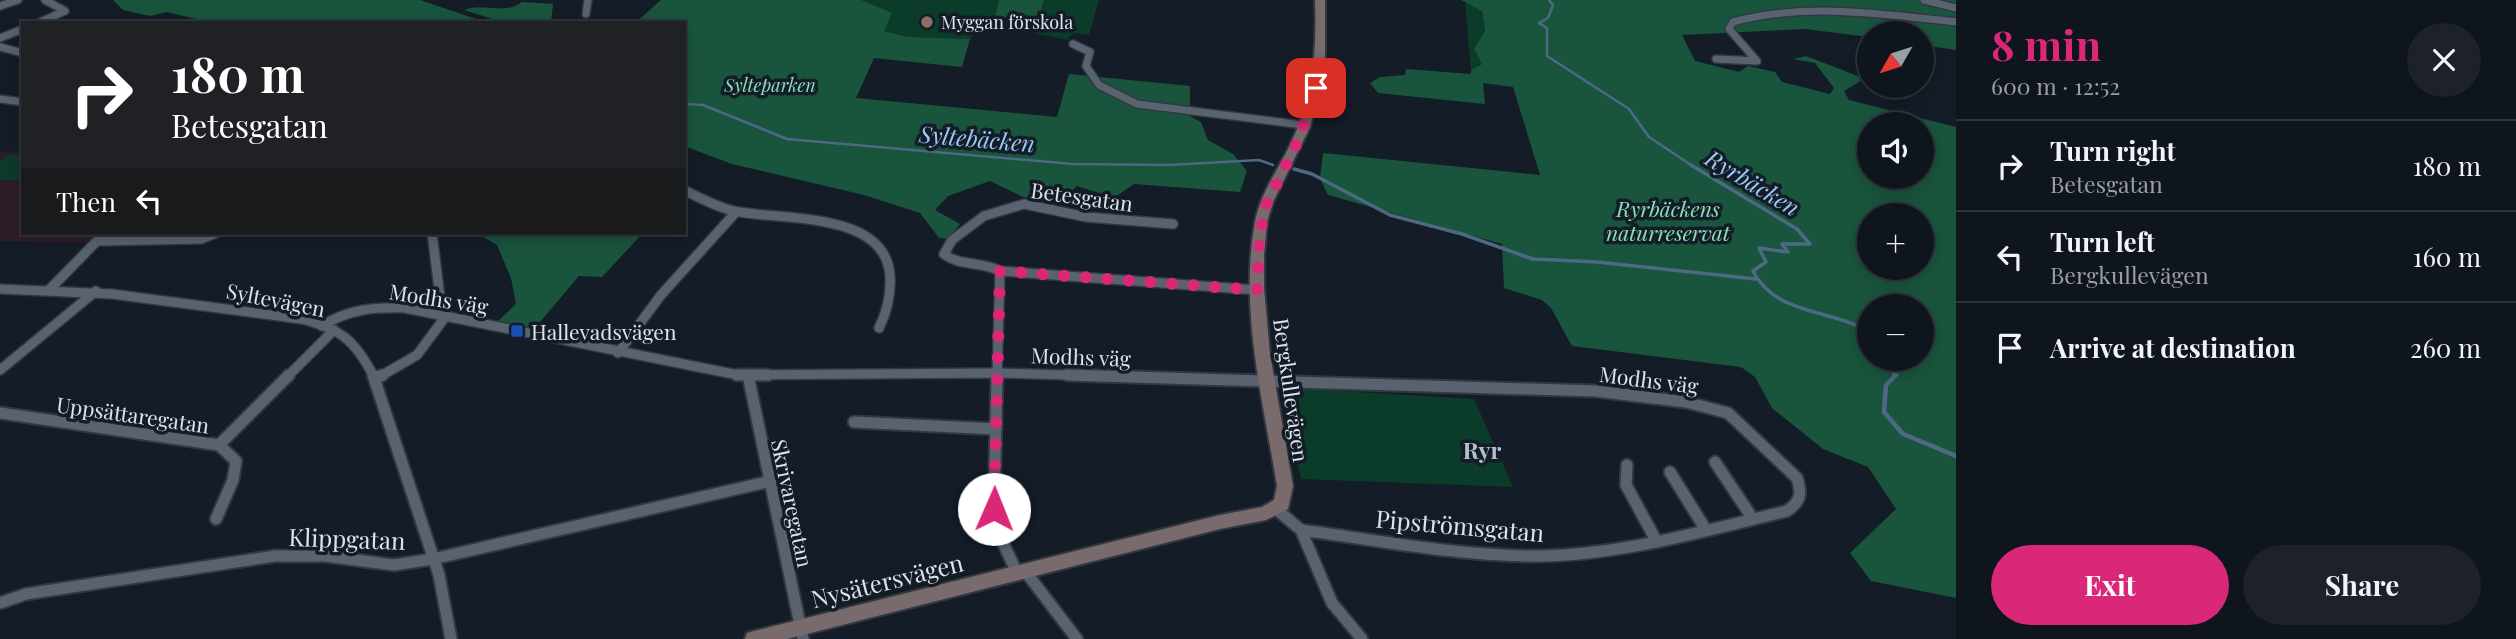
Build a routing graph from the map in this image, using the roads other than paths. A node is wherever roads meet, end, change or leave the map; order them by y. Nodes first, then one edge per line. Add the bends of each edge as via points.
1 (18, 0) edge
2 (45, 0) edge
3 (588, 0) edge
4 (1320, 0) edge
5 (1924, 0) edge
6 (0, 6) edge
7 (1956, 8) edge
8 (586, 14) dead end
9 (42, 21) edge
10 (1956, 22) edge
11 (21, 30) edge
12 (0, 38) edge
13 (1073, 44) dead end
14 (0, 47) edge
15 (21, 52) edge
16 (1716, 59) dead end
17 (0, 99) edge
18 (21, 102) edge
19 (1303, 125) junction
20 (686, 191) edge
21 (736, 212) junction
22 (1173, 224) dead end
23 (211, 235) edge
24 (432, 235) edge
25 (1000, 271) junction
26 (0, 289) edge
27 (50, 289) junction
28 (1257, 290) junction
29 (96, 291) junction
30 (434, 313) junction
31 (446, 316) junction
32 (321, 326) junction
33 (879, 328) dead end
34 (334, 330) junction
35 (618, 353) junction
36 (0, 370) edge
37 (998, 373) junction
38 (748, 375) junction
39 (374, 378) junction
40 (1269, 380) junction
41 (0, 413) edge
42 (854, 422) dead end
43 (996, 429) junction
44 (219, 445) junction
45 (1715, 462) dead end
46 (1627, 465) dead end
47 (1670, 471) dead end
48 (771, 481) junction
49 (1798, 503) joint
50 (1276, 509) junction
51 (216, 519) dead end
52 (1753, 519) junction
53 (1301, 530) junction
54 (1706, 530) junction
55 (1657, 542) junction
56 (433, 559) junction
57 (1021, 572) junction
58 (0, 603) edge
59 (801, 633) edge
60 (451, 639) edge
61 (754, 639) edge
62 (1076, 639) edge
63 (1362, 639) edge

1 - 6 street
2 - 9 street via 65,11
3 - 8 street
4 - 19 street, Bergkullevägen via 1323,41 1316,88
5 - 7 street
10 - 16 street via 1792,11 1748,16 1733,22 1729,29 1757,61
11 - 12 street
13 - 19 street via 1090,52 1086,66 1091,77 1137,104
14 - 15 street
17 - 18 street
19 - 28 street, Bergkullevägen via 1266,205
20 - 21 street
21 - 33 street via 839,226 875,242 891,262 892,275 887,313
21 - 35 street via 661,295
22 - 25 street, Betesgatan via 1086,217 1035,204 1000,209 952,240 944,254
23 - 27 street via 97,241
24 - 30 street via 440,297
25 - 28 street, Betesgatan
25 - 37 street
26 - 27 street, Syltevägen
27 - 29 street, Syltevägen
28 - 40 street, Bergkullevägen
29 - 32 street, Syltevägen via 278,315
29 - 36 street
30 - 31 street, Modhs väg
30 - 32 street, Modhs väg via 362,309
31 - 35 street, Modhs väg
31 - 39 street via 421,354
32 - 34 street, Syltevägen
34 - 39 street, Syltevägen via 351,341
34 - 44 street
35 - 38 street, Modhs väg
37 - 38 street, Modhs väg
37 - 40 street, Modhs väg
37 - 43 street
38 - 48 street, Skrivaregatan
39 - 56 street, Syltevägen
40 - 49 street, Modhs väg via 1595,391 1717,408 1748,430 1797,478
40 - 50 street, Bergkullevägen via 1285,486
41 - 44 street, Uppsättaregatan
42 - 43 street
43 - 57 street via 994,509 999,534
44 - 51 street, Uppsättaregatan via 236,461
45 - 52 street
46 - 55 street via 1626,485
47 - 54 street
48 - 56 street, Klippgatan
48 - 59 street, Skrivaregatan
49 - 52 street, Pipströmsgatan via 1787,511
50 - 53 street
50 - 57 street, Nysätersvägen
52 - 54 street, Pipströmsgatan
53 - 55 street, Pipströmsgatan via 1532,556
53 - 63 street via 1332,603
54 - 55 street, Pipströmsgatan
56 - 58 street, Klippgatan via 394,565 325,556 275,556 26,594
56 - 60 street, Syltevägen via 446,600
57 - 59 street, Nysätersvägen
57 - 62 street
59 - 61 street, Nysätersvägen

